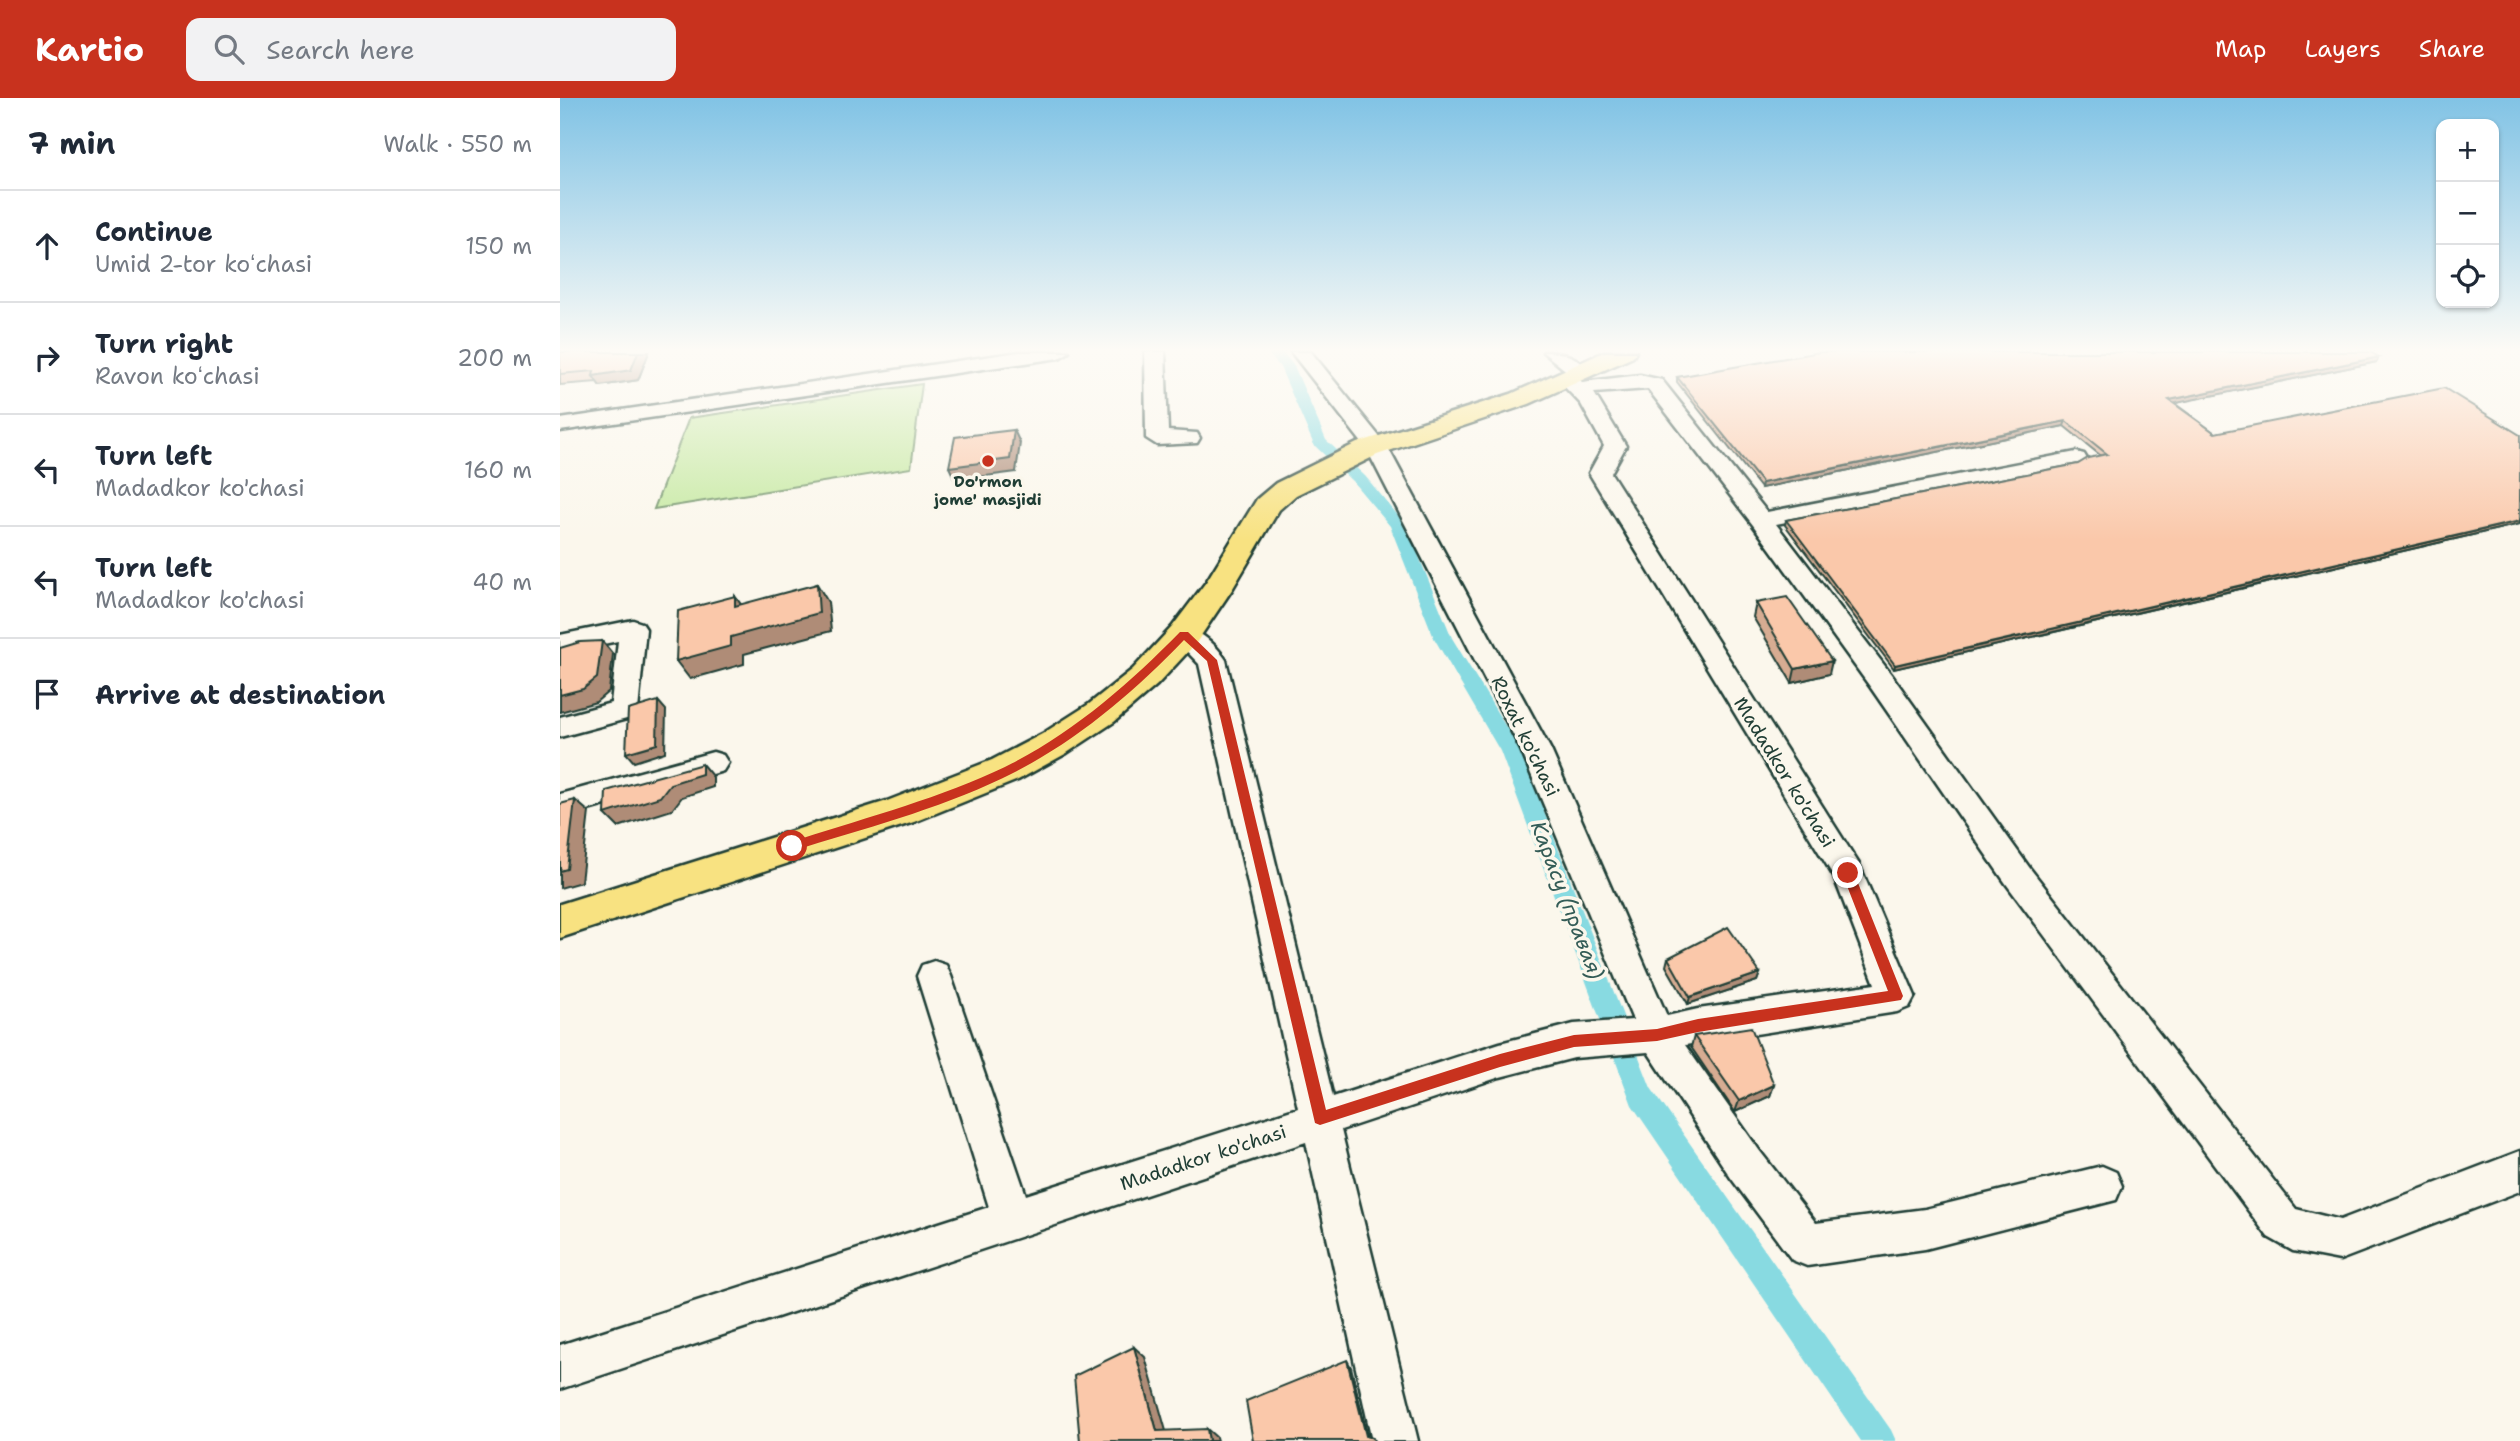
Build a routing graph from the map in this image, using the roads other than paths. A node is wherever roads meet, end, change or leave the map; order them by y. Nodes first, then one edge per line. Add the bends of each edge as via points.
1 (631, 415) edge
2 (1156, 415) edge
3 (1347, 415) edge
4 (1473, 415) edge
5 (1598, 415) edge
6 (1678, 415) edge
7 (560, 425) edge
8 (1189, 438) dead end
9 (1371, 448) junction
10 (2076, 459) dead end
11 (1760, 520) junction
12 (1184, 635) junction
13 (560, 644) edge
14 (560, 727) edge
15 (713, 763) dead end
16 (560, 806) edge
17 (560, 921) edge
18 (934, 976) dead end
19 (1657, 1035) junction
20 (1320, 1118) junction
21 (2520, 1171) edge
22 (2102, 1186) dead end
23 (1013, 1218) junction
24 (560, 1367) edge
25 (1395, 1441) edge

1 - 7 street
2 - 8 street via 1157,438
3 - 9 street, Roxat ko'chasi
4 - 9 main road
5 - 19 street, Madadkor ko'chasi via 1615,446 1600,473 1848,873 1896,996
6 - 11 street
9 - 12 main road via 1286,489 1267,505
9 - 19 street, Roxat ko'chasi via 1536,750
10 - 11 street
11 - 21 street via 2018,876 2281,1223 2293,1231 2340,1240
12 - 17 main road via 1087,722 1000,774 888,817
12 - 20 street via 1212,660
13 - 14 street via 633,629 624,710
15 - 16 street
18 - 23 street
19 - 20 street, Madadkor ko'chasi via 1574,1041
19 - 22 street, Roxat ko'chasi via 1807,1245 1925,1229
20 - 23 street, Madadkor ko'chasi
20 - 25 street
23 - 24 street, Madadkor ko'chasi

